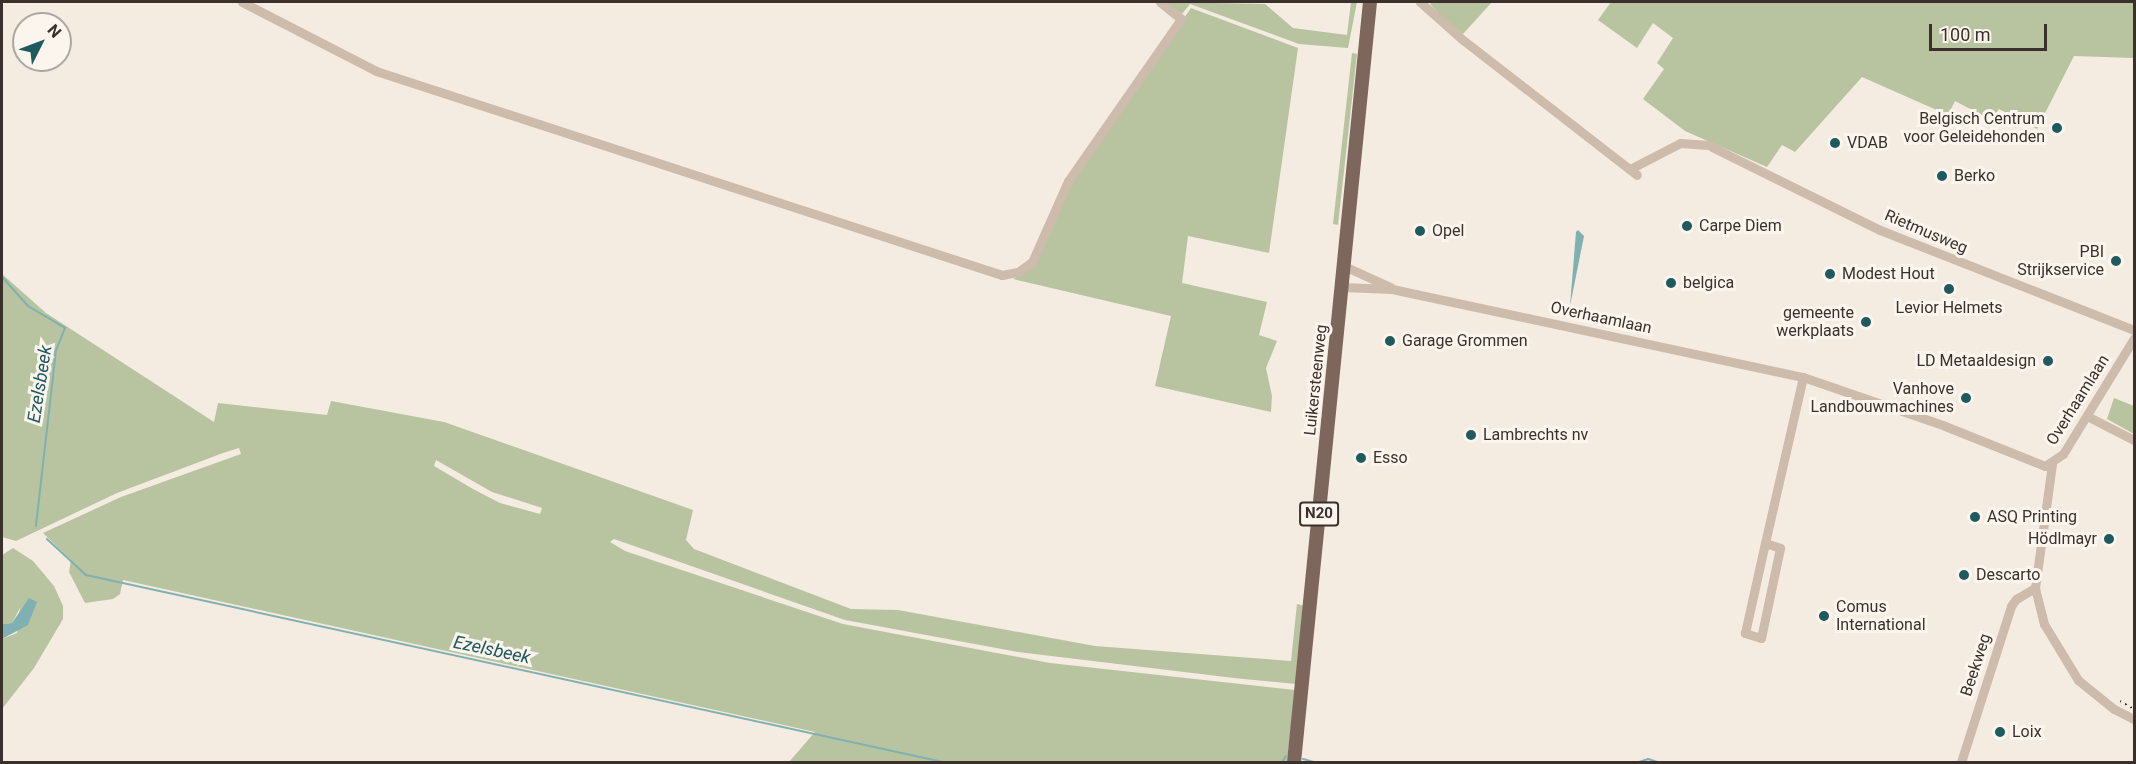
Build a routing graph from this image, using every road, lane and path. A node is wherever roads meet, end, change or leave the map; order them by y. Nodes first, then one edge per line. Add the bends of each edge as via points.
1 (242, 2) edge
2 (1161, 2) edge
3 (1370, 2) edge
4 (1423, 2) edge
5 (1344, 266) junction
6 (1342, 287) junction
7 (1392, 289) junction
8 (2134, 330) edge
9 (2134, 338) edge
10 (1803, 377) junction
11 (2087, 416) junction
12 (2134, 440) edge
13 (2052, 464) junction
14 (1765, 543) junction
15 (2036, 588) junction
16 (2134, 719) edge
17 (1294, 762) edge
18 (1960, 762) edge

1 - 2 street via 376,71 1002,275 1018,272 1032,262 1068,181 1181,19
3 - 5 main road, Luikersteenweg / N20
4 - 8 street, Rietmusweg via 1463,40 1633,172 1680,143 1711,146 1880,230
5 - 6 main road, Luikersteenweg / N20
5 - 7 street, Overhaamlaan
6 - 7 street, Overhaamlaan
6 - 17 main road, Luikersteenweg / N20
7 - 10 street, Overhaamlaan
9 - 11 street, Overhaamlaan
10 - 13 street, Overhaamlaan via 1945,426 2036,465
10 - 14 street
11 - 12 street
11 - 13 street, Overhaamlaan
13 - 15 street
14 - 14 street via 1780,549 1761,638 1745,633
15 - 16 street via 2044,624 2078,680 2114,709
15 - 18 street, Beekweg via 2011,606

